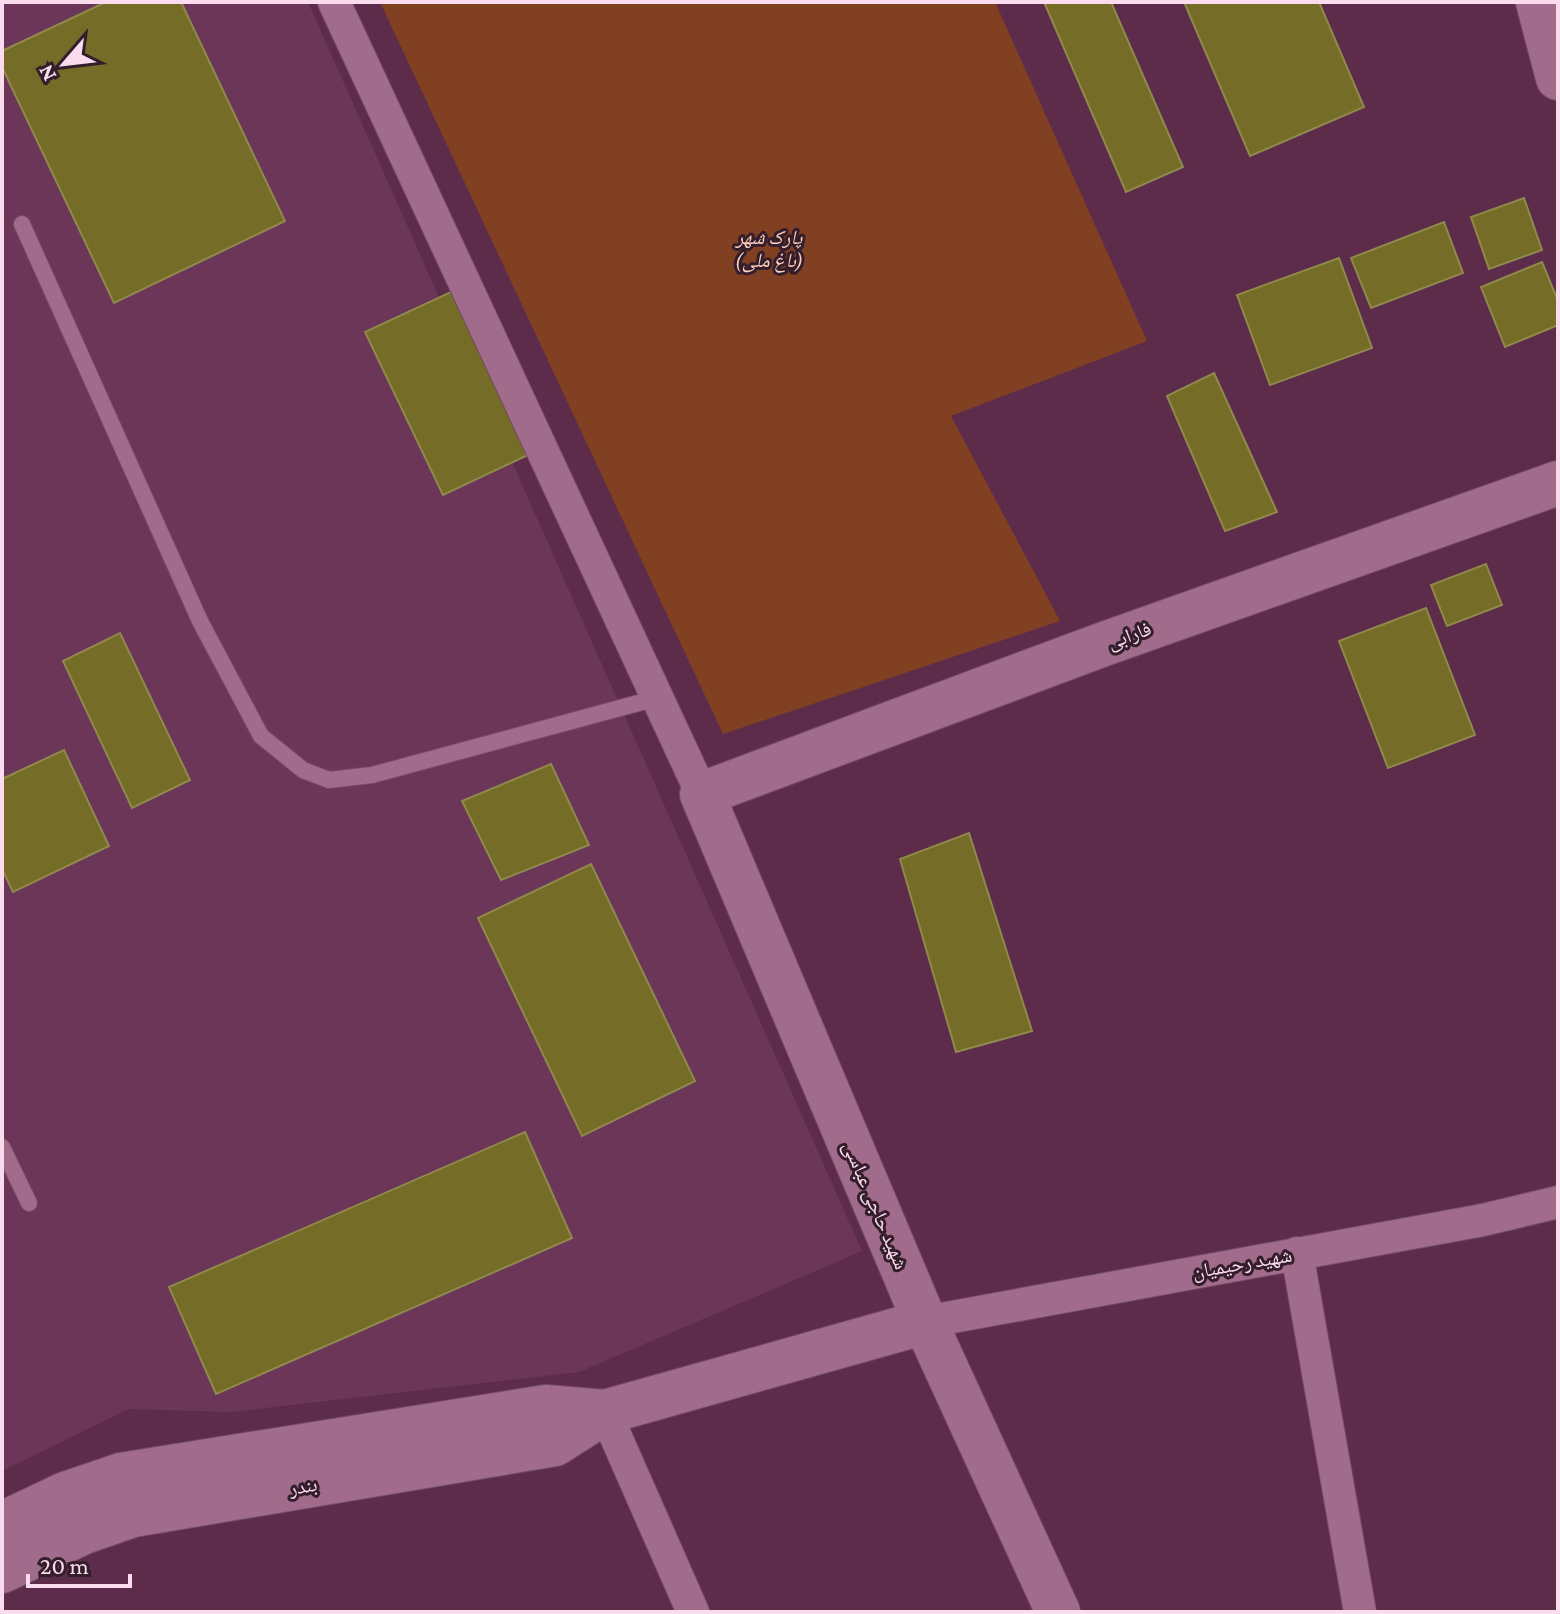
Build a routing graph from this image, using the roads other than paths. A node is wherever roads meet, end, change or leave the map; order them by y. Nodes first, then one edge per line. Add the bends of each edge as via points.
1 (334, 2) edge
2 (1538, 2) edge
3 (1558, 78) edge
4 (22, 224) dead end
5 (1558, 483) edge
6 (657, 698) junction
7 (702, 794) junction
8 (2, 1147) edge
9 (1558, 1202) edge
10 (29, 1203) dead end
11 (1297, 1253) junction
12 (925, 1322) junction
13 (605, 1412) junction
14 (2, 1524) edge
15 (2, 1571) edge
16 (693, 1612) edge
17 (1058, 1612) edge
18 (1360, 1612) edge

1 - 6 street
2 - 3 street
4 - 6 lane via 200,621 261,736 303,770 329,780 372,775
5 - 7 street, فارابی
6 - 7 street
7 - 12 street, شهید حاجی عباسی
8 - 10 lane
9 - 11 street, شهید رحیمیان
11 - 12 street, شهید رحیمیان
11 - 18 street
12 - 13 street, بندر
12 - 17 street, شهید حاجی عباسی
13 - 14 street, بندر via 546,1407 121,1475
13 - 15 street, بندر via 555,1444 133,1515
13 - 16 street

